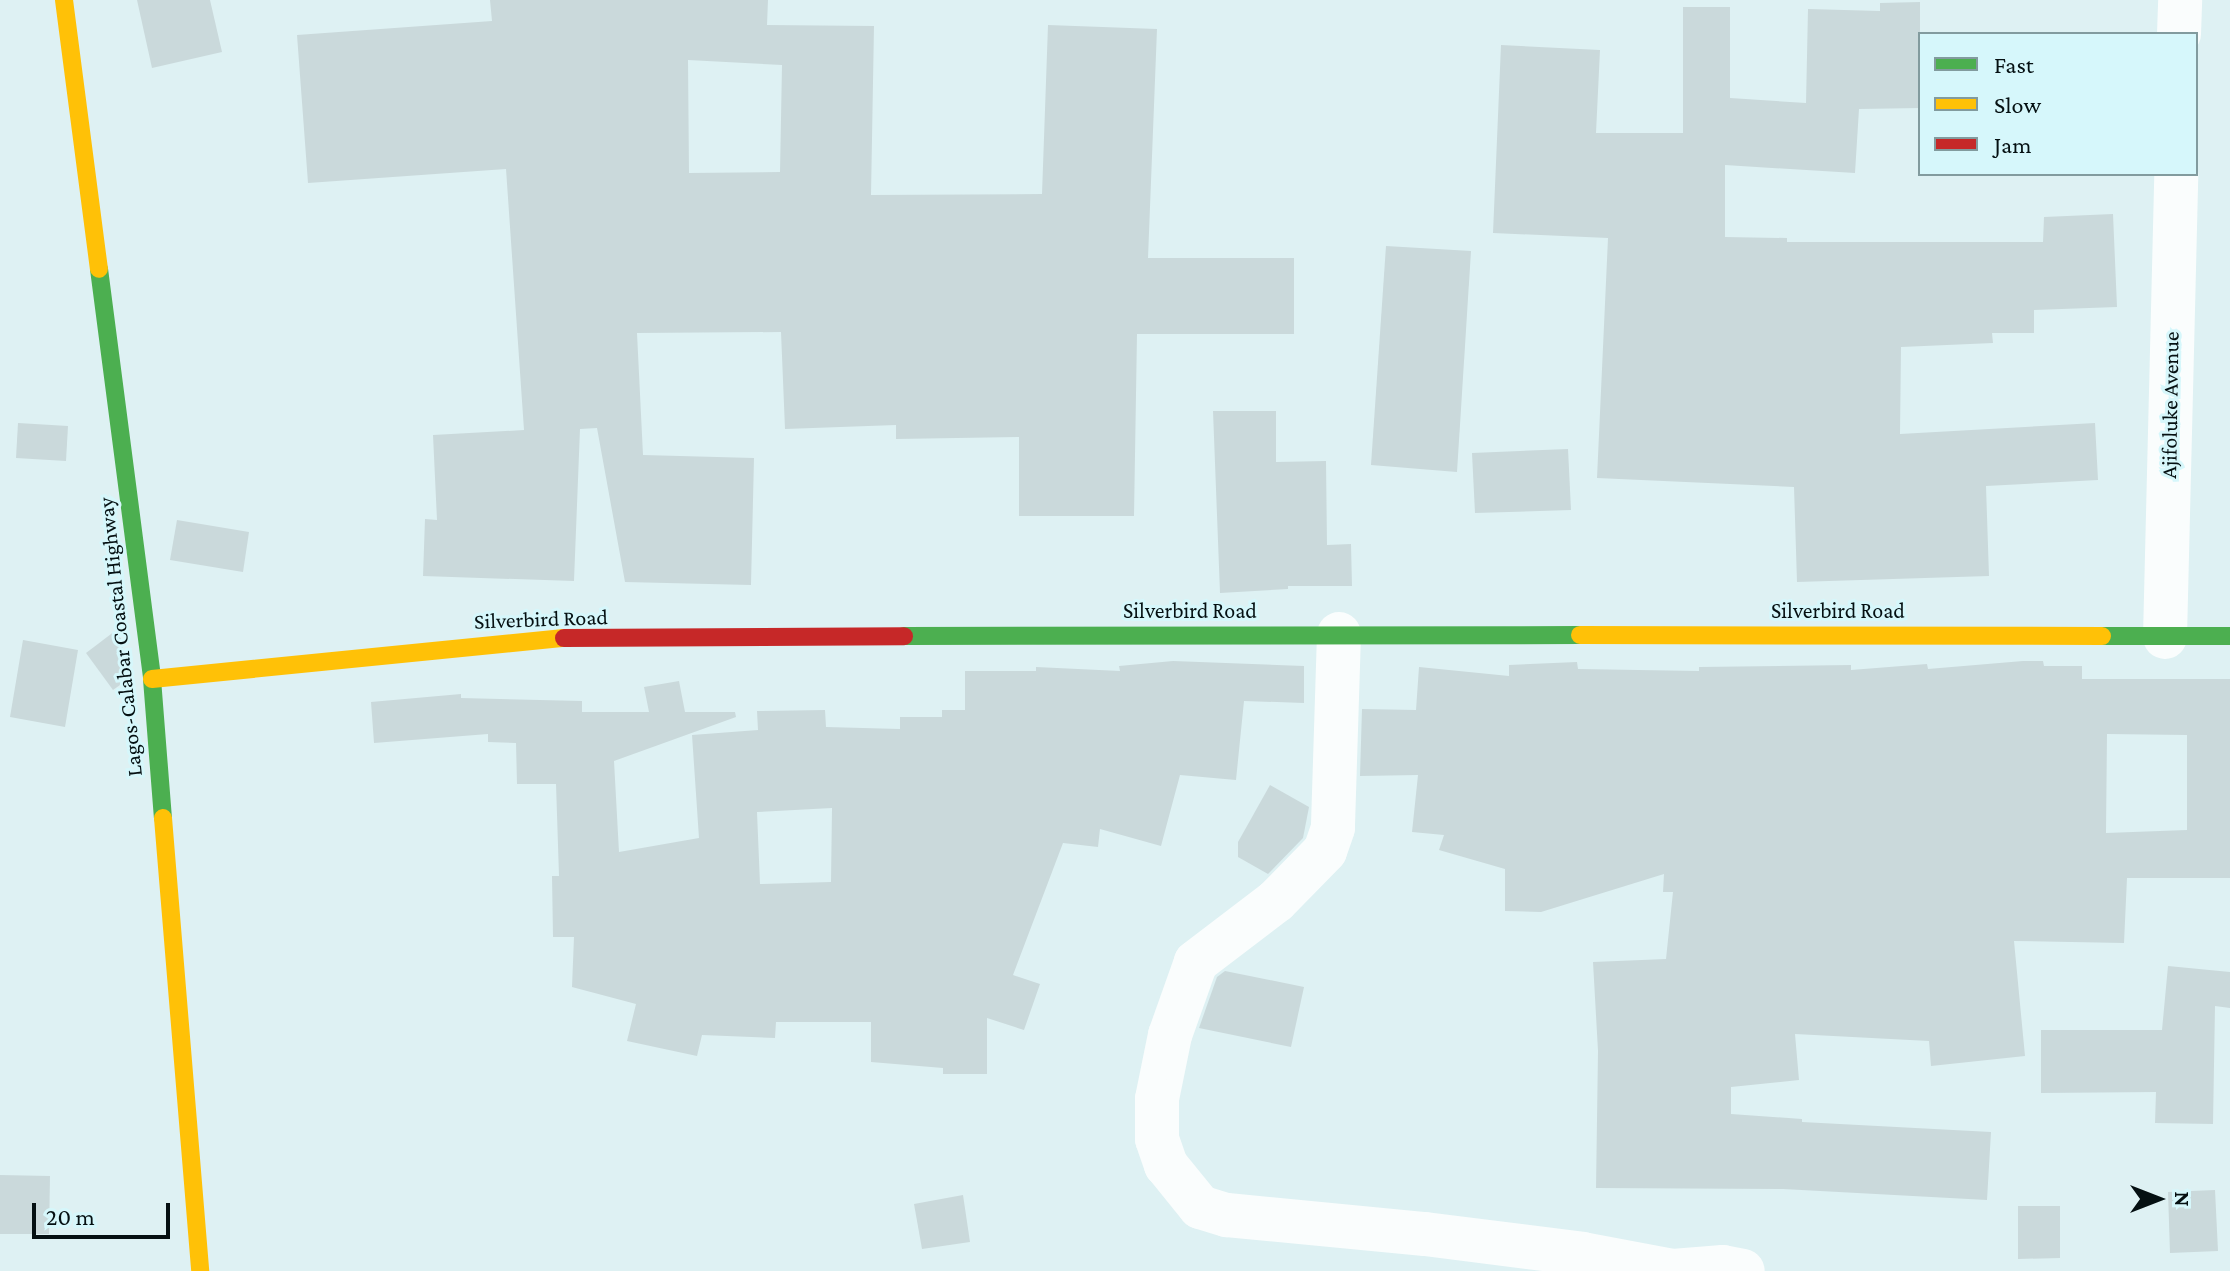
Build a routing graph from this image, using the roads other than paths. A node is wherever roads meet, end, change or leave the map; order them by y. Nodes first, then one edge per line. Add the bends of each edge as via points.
1 (64, 0) edge
2 (2180, 0) edge
3 (2179, 32) edge
4 (2176, 176) edge
5 (1339, 634) junction
6 (2230, 636) edge
7 (2165, 637) junction
8 (152, 679) junction
9 (1729, 1270) edge
10 (200, 1271) edge

1 - 8 main road, Lagos-Calabar Coastal Highway
2 - 3 street
4 - 7 street, Ajifoluke Avenue
5 - 7 main road, Silverbird Road
5 - 8 main road, Silverbird Road via 541,638
5 - 9 street via 1333,828 1325,851 1276,901 1196,962 1170,1035 1157,1099 1157,1139 1166,1165 1200,1207 1227,1215 1504,1244 1673,1271
6 - 7 main road, Silverbird Road
8 - 10 main road, Lagos-Calabar Coastal Highway

